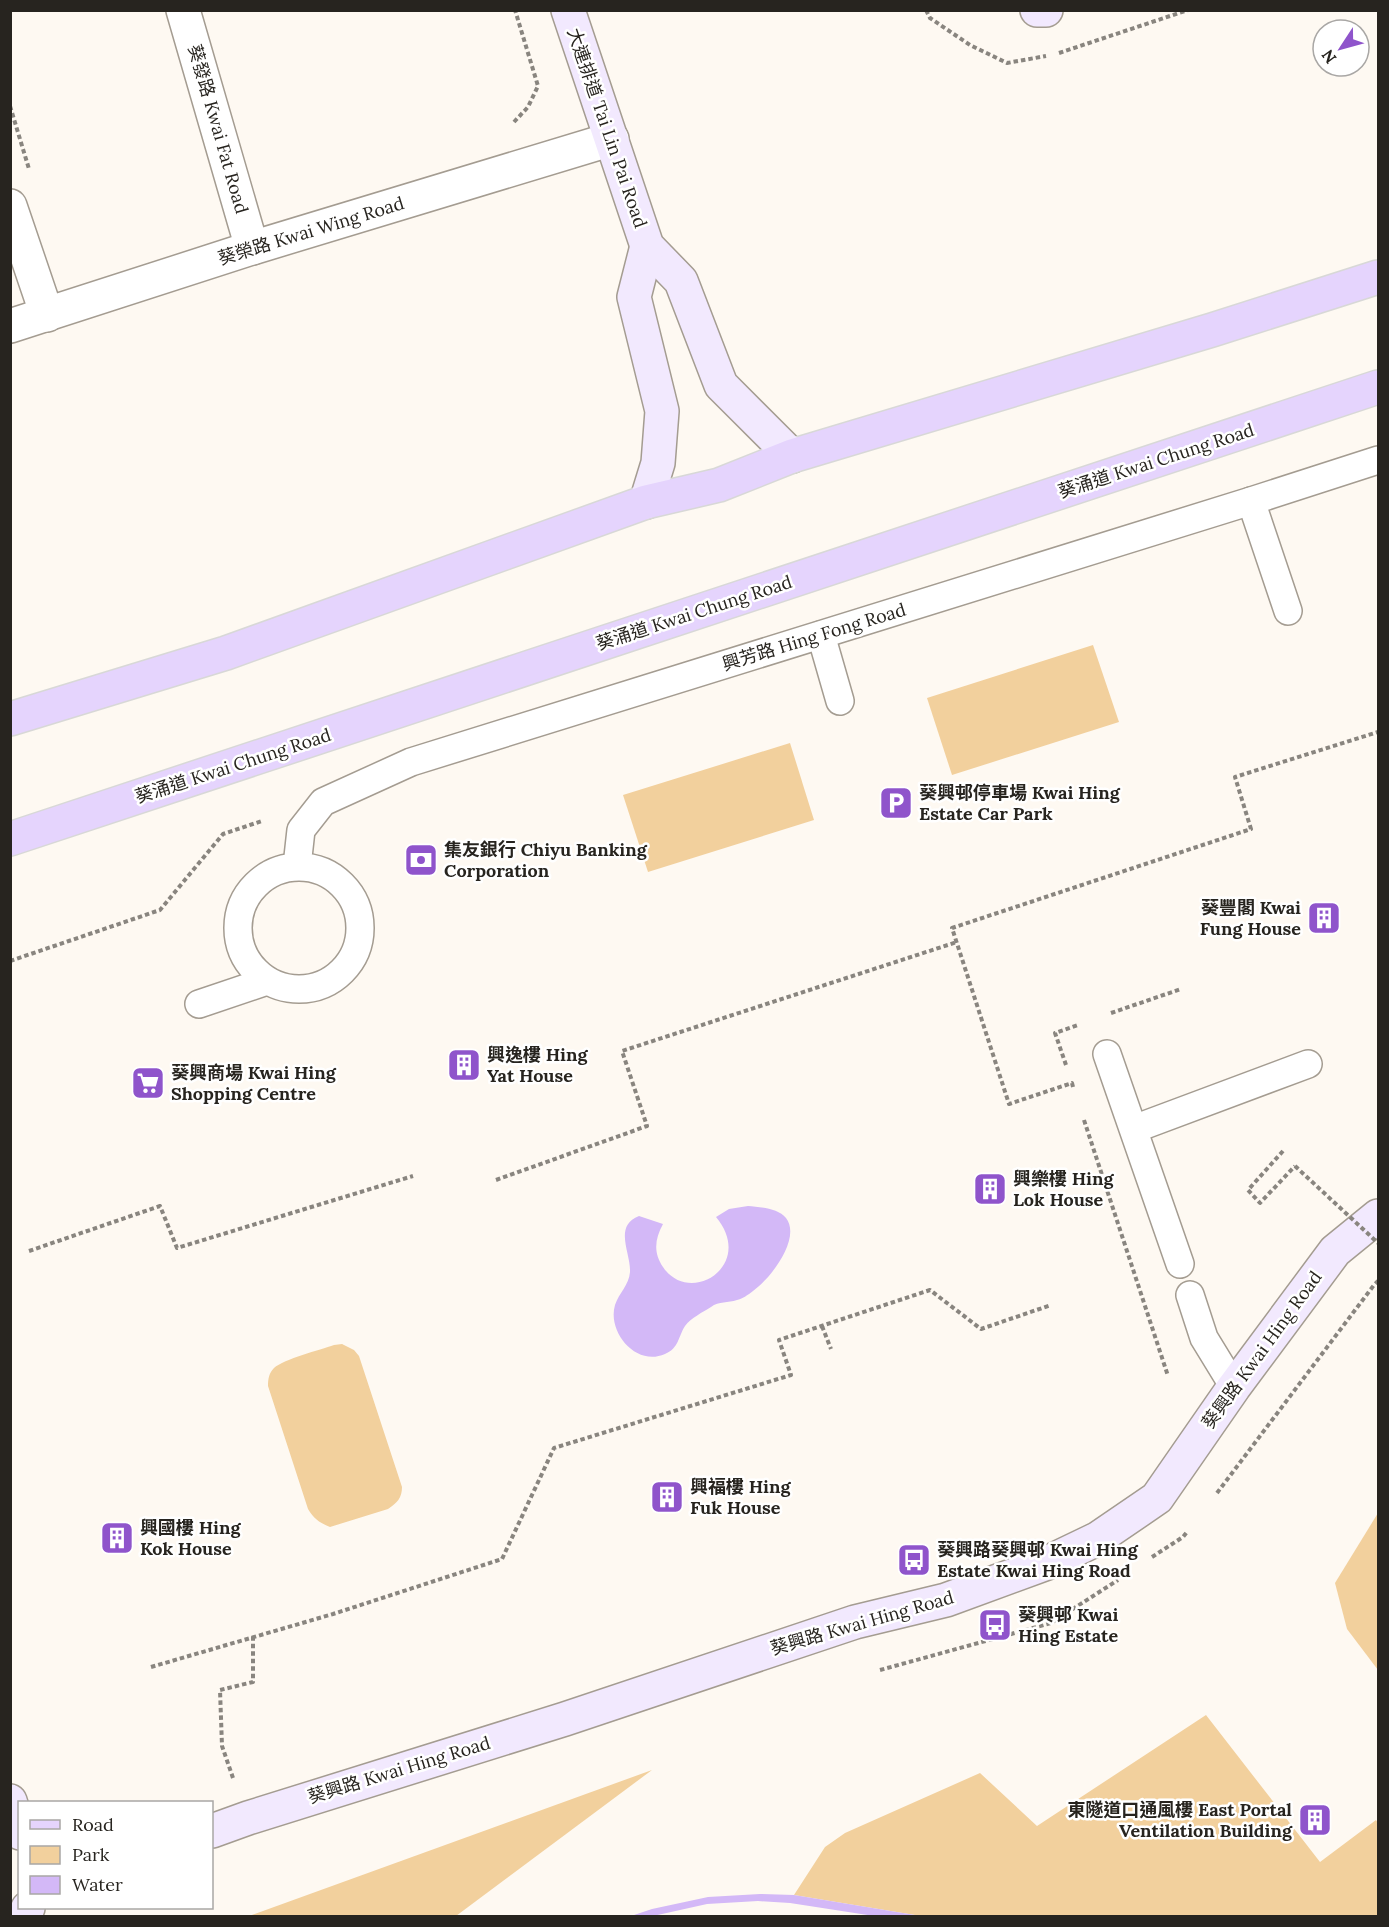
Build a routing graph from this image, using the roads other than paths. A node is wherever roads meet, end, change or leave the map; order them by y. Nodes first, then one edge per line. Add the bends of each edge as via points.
1 (183, 10) edge
2 (568, 10) edge
3 (1037, 10) edge
4 (1046, 10) edge
5 (612, 139) junction
6 (10, 206) edge
7 (647, 246) junction
8 (252, 248) junction
9 (1378, 277) edge
10 (47, 315) junction
11 (10, 326) edge
12 (1378, 387) edge
13 (792, 456) junction
14 (1378, 460) edge
15 (1251, 501) junction
16 (646, 502) junction
17 (1288, 611) dead end
18 (821, 635) junction
19 (840, 701) dead end
20 (10, 719) edge
21 (10, 839) edge
22 (297, 866) junction
23 (267, 981) junction
24 (199, 1004) dead end
25 (1107, 1054) dead end
26 (1308, 1064) dead end
27 (1134, 1129) junction
28 (1378, 1216) edge
29 (1180, 1264) dead end
30 (1190, 1295) dead end
31 (1234, 1387) junction
32 (10, 1801) edge
33 (18, 1827) edge
34 (213, 1831) edge

1 - 8 street, 葵發路 Kwai Fat Road
2 - 5 street, 大連排道 Tai Lin Pai Road
3 - 4 street
5 - 7 street, 大連排道 Tai Lin Pai Road
5 - 8 street, 葵榮路 Kwai Wing Road
6 - 10 street
7 - 13 street, 大連排道 Tai Lin Pai Road via 681,281 721,385
7 - 16 street, 大連排道 Tai Lin Pai Road via 634,297 662,411 658,463
8 - 10 street, 葵榮路 Kwai Wing Road
9 - 13 main road
10 - 11 street, 葵榮路 Kwai Wing Road
12 - 21 main road, 葵涌道 Kwai Chung Road
13 - 16 main road via 719,485
14 - 15 lane, 興芳路 Hing Fong Road
15 - 17 lane
15 - 18 lane, 興芳路 Hing Fong Road
16 - 20 main road via 226,653
18 - 19 lane
18 - 22 lane, 興芳路 Hing Fong Road via 411,762 323,802 301,830
22 - 23 lane via 260,879 239,912 237,932 242,951 252,968
22 - 23 lane via 318,869 336,878 351,894 360,913 356,954 345,971 328,983 308,989 287,988
23 - 24 lane
25 - 27 lane
26 - 27 lane
27 - 29 lane
28 - 31 street, 葵興路 Kwai Hing Road via 1335,1251
30 - 31 lane via 1204,1338
31 - 34 street, 葵興路 Kwai Hing Road via 1157,1498 1097,1539 1047,1563 946,1600 855,1622
32 - 33 street

